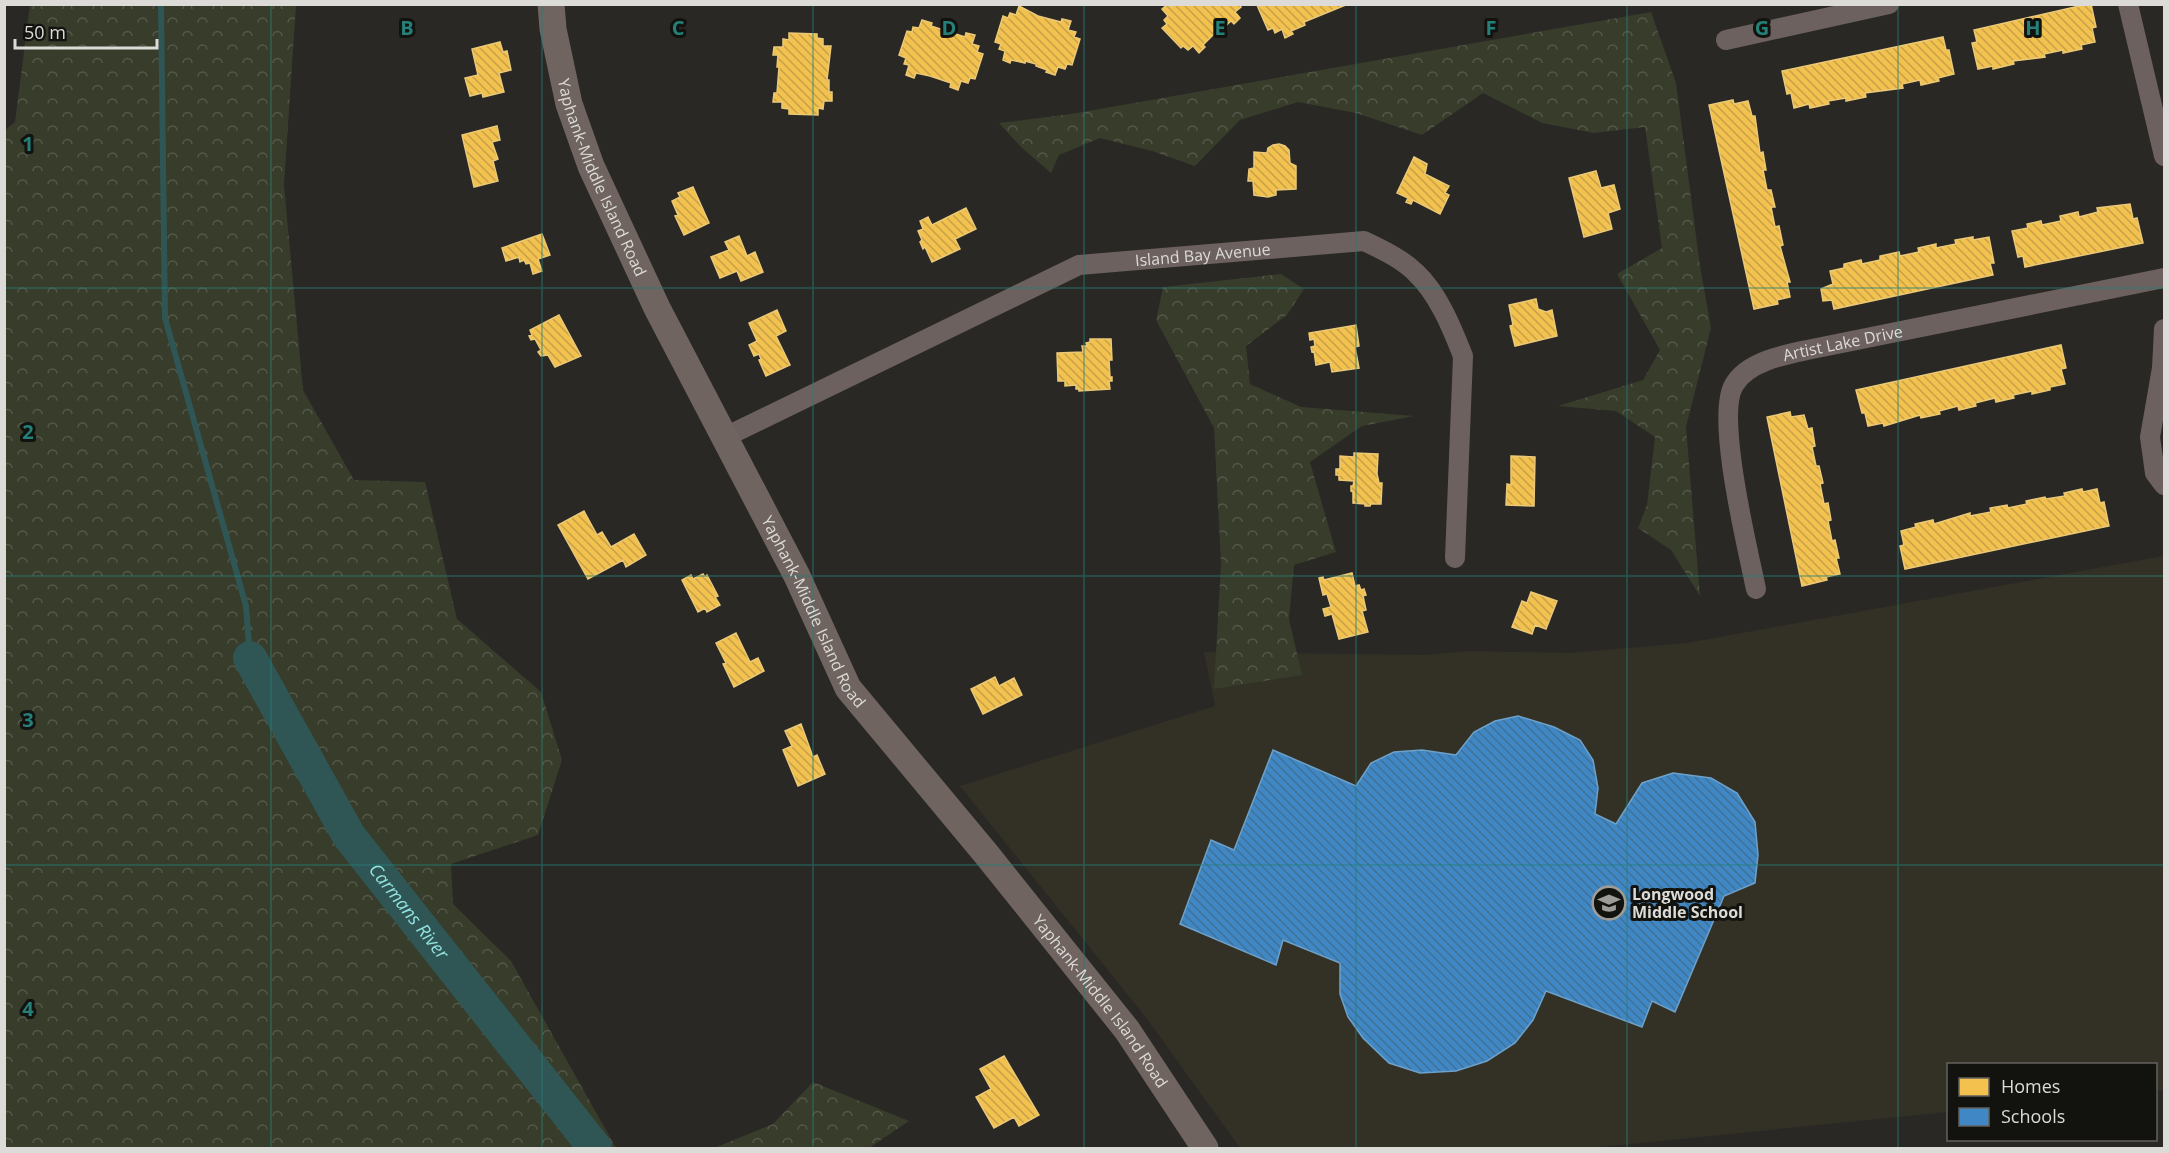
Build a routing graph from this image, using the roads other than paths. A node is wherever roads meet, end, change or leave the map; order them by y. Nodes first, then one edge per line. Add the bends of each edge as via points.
1 (551, 4) edge
2 (567, 4) edge
3 (1889, 4) edge
4 (2128, 4) edge
5 (556, 38) junction
6 (1726, 40) dead end
7 (2164, 156) edge
8 (2164, 278) edge
9 (2164, 329) edge
10 (723, 438) junction
11 (2164, 485) edge
12 (1455, 558) dead end
13 (1756, 589) dead end
14 (1205, 1149) edge

1 - 5 main road, Yaphank-Middle Island Road
2 - 5 street
3 - 6 street
4 - 7 street
5 - 10 main road, Yaphank-Middle Island Road via 570,104 591,166 651,298
8 - 13 street, Artist Lake Drive via 1800,351 1750,368 1733,385 1727,413 1731,457
9 - 11 street via 2162,368 2150,437 2155,473
10 - 12 street, Island Bay Avenue via 1079,265 1364,241 1415,271 1431,292 1463,356
10 - 14 main road, Yaphank-Middle Island Road via 797,576 848,688 1127,1030

